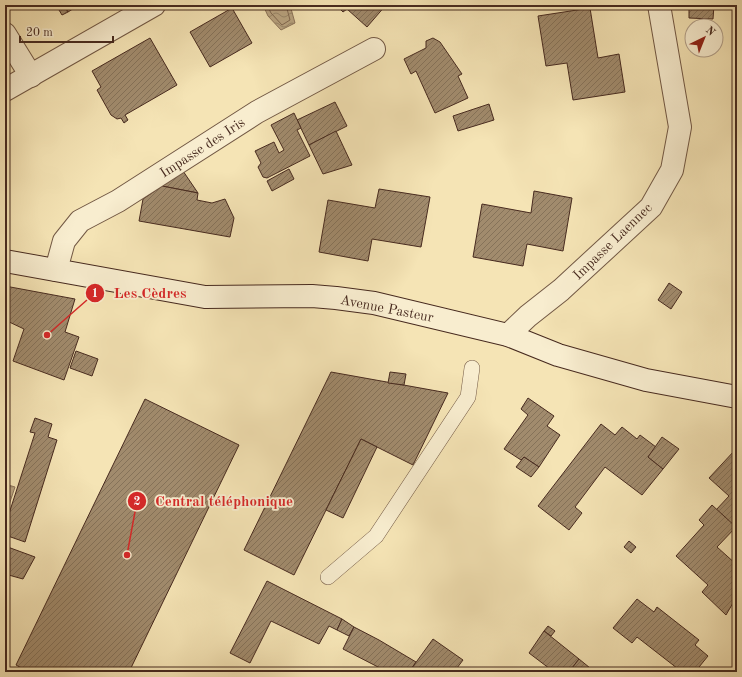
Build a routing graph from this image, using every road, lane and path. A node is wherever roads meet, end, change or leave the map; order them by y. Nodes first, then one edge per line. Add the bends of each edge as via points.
1 (154, 5) edge
2 (659, 5) edge
3 (5, 34) edge
4 (374, 49) dead end
5 (31, 76) junction
6 (5, 90) edge
7 (5, 261) edge
8 (56, 270) junction
9 (508, 335) junction
10 (472, 368) dead end
11 (737, 397) edge
12 (328, 577) dead end

1 - 5 street
2 - 9 street, Impasse Laennec via 680,127 672,170 651,207
3 - 5 street
4 - 8 street, Impasse des Iris via 257,112 118,201 80,221 64,241
5 - 6 street
7 - 8 street, Avenue Pasteur
8 - 9 street, Avenue Pasteur via 205,297 312,296 374,303
9 - 11 street, Avenue Pasteur via 558,355 646,380
10 - 12 lane via 468,397 376,536

